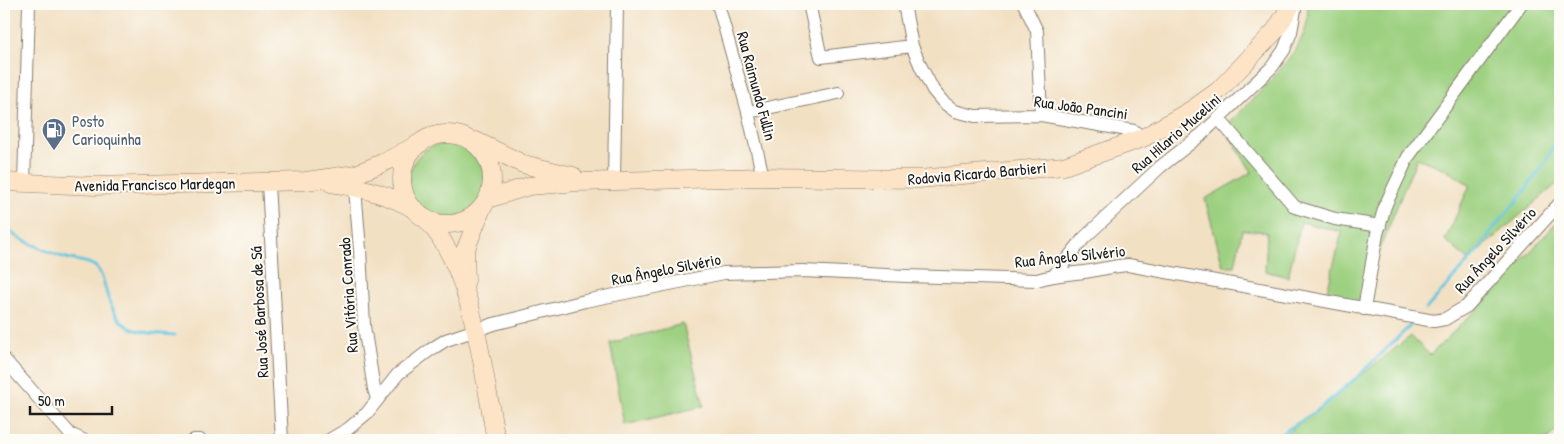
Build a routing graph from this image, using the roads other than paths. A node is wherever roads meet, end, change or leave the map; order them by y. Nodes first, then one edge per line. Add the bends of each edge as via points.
1 (29, 4) edge
2 (617, 4) edge
3 (718, 4) edge
4 (808, 4) edge
5 (905, 4) edge
6 (1024, 4) edge
7 (1292, 4) edge
8 (1296, 4) edge
9 (1521, 4) edge
10 (912, 46) junction
11 (838, 93) dead end
12 (748, 112) junction
13 (1041, 115) junction
14 (1218, 118) junction
15 (464, 137) junction
16 (1143, 138) junction
17 (422, 142) junction
18 (763, 177) junction
19 (609, 180) junction
20 (306, 181) junction
21 (4, 182) edge
22 (268, 183) junction
23 (24, 184) junction
24 (355, 188) junction
25 (486, 202) junction
26 (1560, 203) edge
27 (419, 214) junction
28 (1380, 226) junction
29 (1055, 274) junction
30 (467, 299) junction
31 (1364, 309) junction
32 (475, 330) junction
33 (4, 359) edge
34 (377, 399) junction
35 (83, 440) edge
36 (194, 440) edge
37 (200, 440) edge
38 (282, 440) edge
39 (328, 440) edge
40 (496, 440) edge

1 - 23 street
2 - 19 street
3 - 12 street, Rua Raimundo Fullin
4 - 10 street via 821,57
5 - 10 street, Rua João Pancini
6 - 13 street via 1036,31
7 - 16 main road, Rodovia Ricardo Barbieri via 1275,31 1218,91
8 - 14 street, Rua Hilario Mucelini via 1291,32 1276,62
9 - 28 street via 1408,157 1385,206
10 - 13 street, Rua João Pancini via 933,90 955,111 975,116
11 - 12 street
12 - 18 street, Rua Raimundo Fullin
13 - 16 street, Rua João Pancini via 1134,131
14 - 28 street via 1295,207 1335,219
14 - 29 street, Rua Hilario Mucelini via 1084,238
15 - 17 main road via 438,135
15 - 19 main road via 529,166 579,178
15 - 25 main road via 478,146 491,167 492,183
16 - 18 main road, Rodovia Ricardo Barbieri via 1064,166 919,179
17 - 20 main road, Avenida Francisco Mardegan via 388,162 356,174
17 - 27 main road via 410,154 402,179 406,196
18 - 19 main road, Rodovia Ricardo Barbieri
19 - 25 main road via 529,186
20 - 22 main road, Avenida Francisco Mardegan
20 - 24 main road, Avenida Francisco Mardegan
21 - 23 main road, Avenida Francisco Mardegan
22 - 23 main road, Avenida Francisco Mardegan
22 - 38 street, Rua José Barbosa de Sá
24 - 27 main road, Avenida Francisco Mardegan via 397,200
24 - 34 street, Rua Vitória Conrado via 364,326
25 - 27 main road via 471,217 455,223 438,222
25 - 30 main road via 465,251
26 - 31 street, Rua Ângelo Silvério via 1467,306 1445,319 1434,321
27 - 30 main road via 438,232 449,251
28 - 31 street
29 - 31 street, Rua Ângelo Silvério via 1128,265
29 - 32 street, Rua Ângelo Silvério via 1037,280 803,271 724,273 585,301
30 - 32 main road
32 - 34 street, Rua Ângelo Silvério via 446,340 430,350 398,374
32 - 40 main road
33 - 35 street via 70,434
34 - 39 street, Rua Ângelo Silvério via 348,430
36 - 37 street

